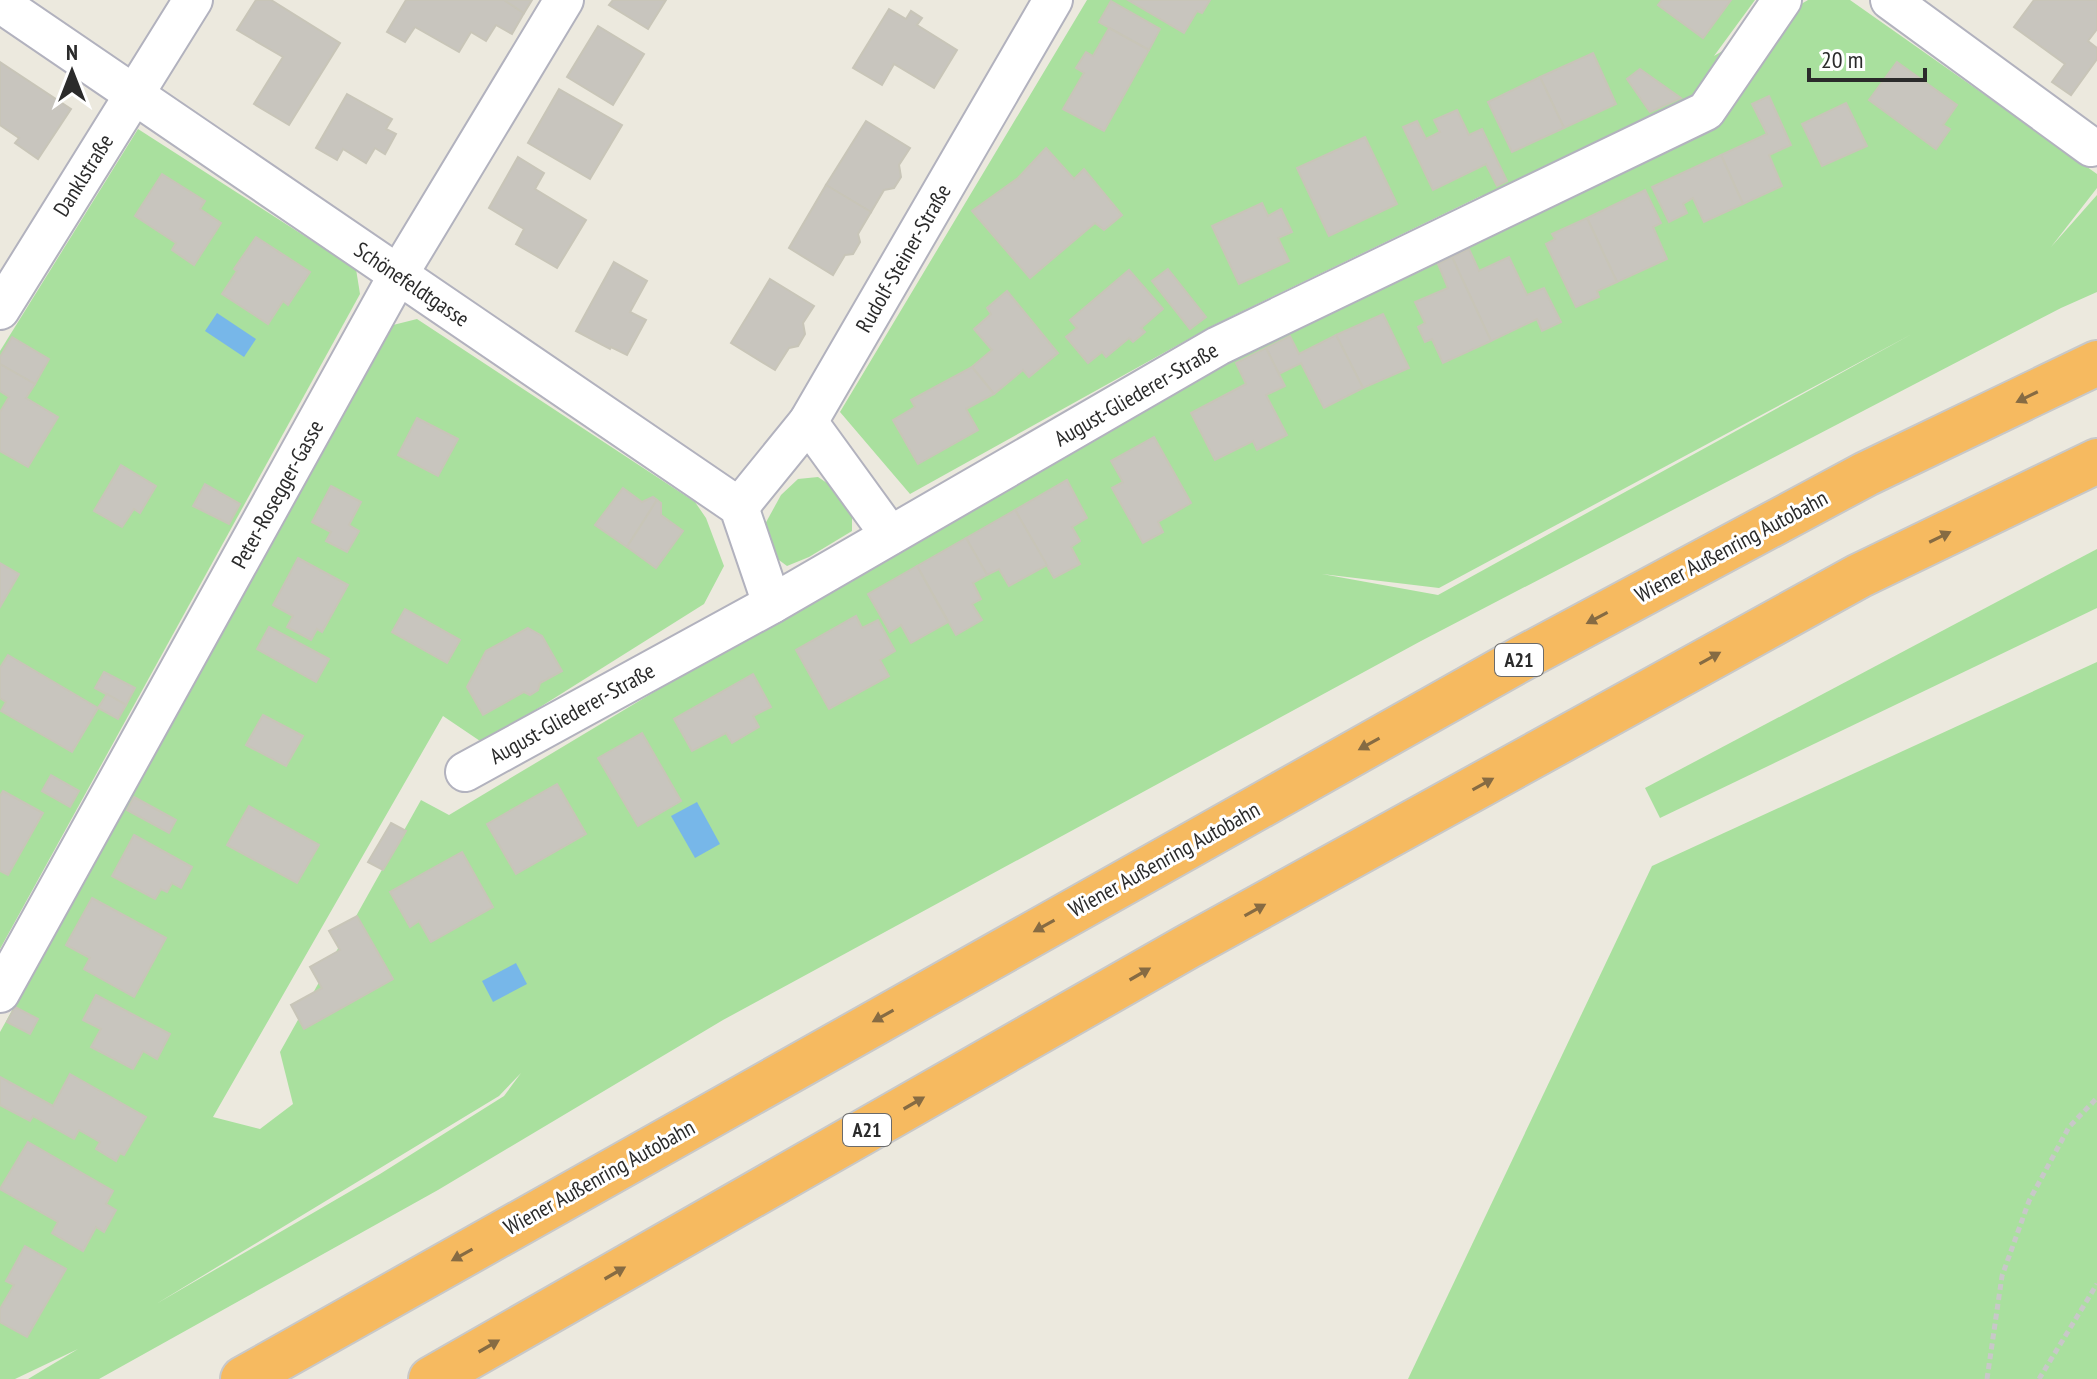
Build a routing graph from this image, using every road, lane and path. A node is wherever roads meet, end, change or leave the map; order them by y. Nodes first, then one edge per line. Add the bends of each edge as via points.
1 (193, 0) edge
2 (564, 0) edge
3 (1053, 0) edge
4 (1782, 0) edge
5 (1890, 0) edge
6 (0, 3) edge
7 (132, 95) junction
8 (2091, 147) dead end
9 (398, 275) junction
10 (0, 310) edge
11 (2097, 363) edge
12 (808, 422) junction
13 (2097, 461) edge
14 (739, 507) junction
15 (890, 535) junction
16 (772, 604) junction
17 (465, 772) dead end
18 (0, 993) edge
19 (2097, 1098) edge
20 (2097, 1284) edge
21 (313, 1339) junction
22 (224, 1379) edge
23 (243, 1379) edge
24 (431, 1379) edge
25 (1987, 1379) edge
26 (2039, 1379) edge

1 - 7 street, Danklstraße
2 - 9 street, Peter-Rosegger-Gasse
3 - 12 street, Rudolf-Steiner-Straße
4 - 15 street, August-Gliederer-Straße via 1706,111 1218,346
5 - 8 street
6 - 7 street, Schönefeldtgasse
7 - 9 street, Schönefeldtgasse
7 - 10 street, Danklstraße
9 - 14 street, Schönefeldtgasse
9 - 18 street, Peter-Rosegger-Gasse
11 -> 21 highway, Wiener Außenring Autobahn / A21 via 1866,474 1521,659
12 - 14 street, Rudolf-Steiner-Straße
12 - 15 street
24 -> 13 highway, A21 via 1187,947 1859,576
14 - 16 street
15 - 16 street, August-Gliederer-Straße
16 - 17 street, August-Gliederer-Straße
19 - 25 path via 2069,1127 2029,1201 2002,1276
20 - 26 path
21 - 22 highway
21 - 23 highway, Wiener Außenring Autobahn / A21

